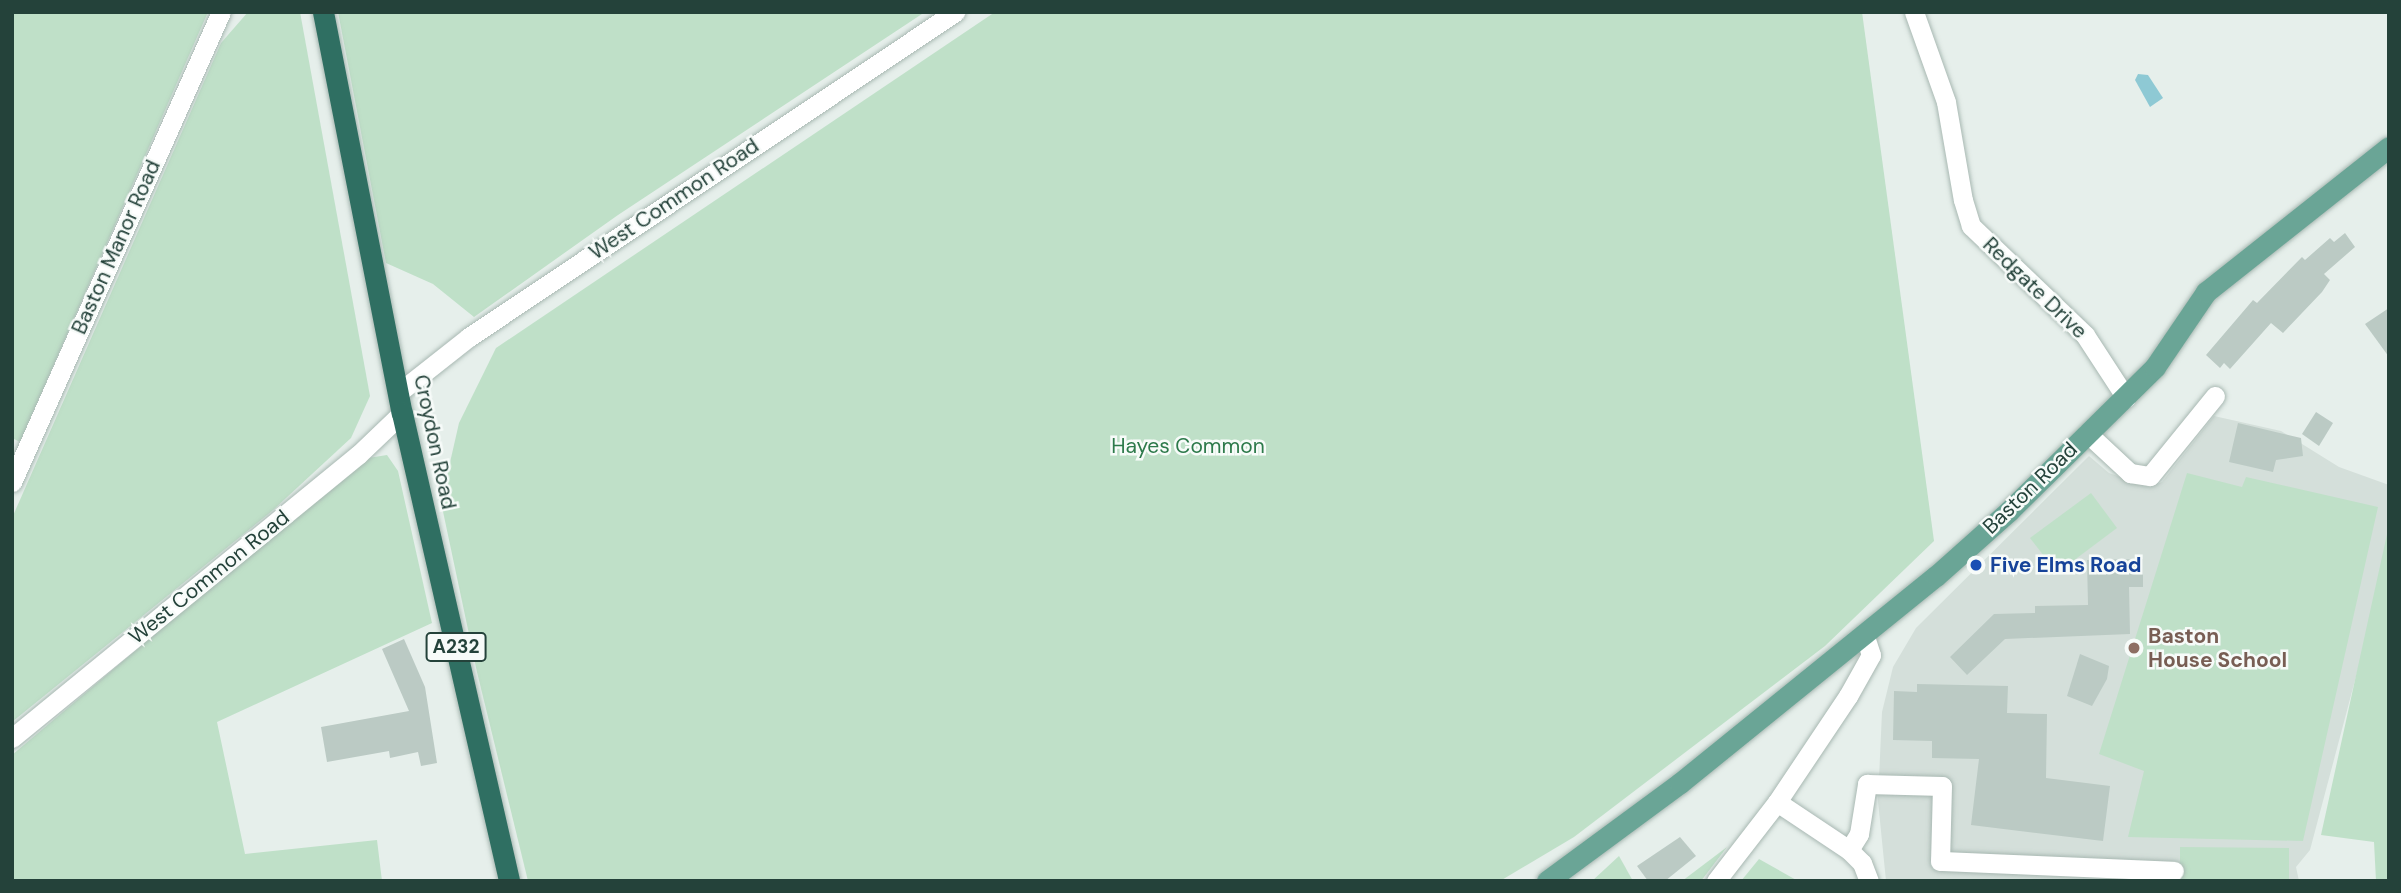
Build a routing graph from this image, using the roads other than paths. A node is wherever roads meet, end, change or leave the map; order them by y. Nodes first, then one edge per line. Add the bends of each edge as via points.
1 (221, 12) edge
2 (323, 12) edge
3 (956, 12) edge
4 (1914, 12) edge
5 (2389, 147) edge
6 (2215, 396) dead end
7 (2126, 398) junction
8 (400, 403) junction
9 (2087, 433) junction
10 (12, 482) edge
11 (1865, 637) junction
12 (12, 738) edge
13 (1777, 802) junction
14 (1849, 850) junction
15 (2174, 871) dead end
16 (509, 881) edge
17 (1547, 881) edge
18 (1716, 881) edge
19 (1869, 881) edge

1 - 10 street, Baston Manor Road
2 - 8 highway, Croydon Road / A232
3 - 8 street, West Common Road via 469,337
4 - 7 street, Redgate Drive via 1946,102 1962,200 1971,226 2085,335
5 - 7 main road, Baston Road via 2206,292 2155,367
6 - 9 street via 2150,476 2130,473
7 - 9 main road, Baston Road
8 - 12 street, West Common Road via 358,455
8 - 16 highway, Croydon Road / A232
9 - 11 main road, Baston Road via 2009,511
11 - 13 street via 1871,655
11 - 17 main road, Baston Road
13 - 14 street
13 - 18 street
14 - 15 street via 1859,834 1867,784 1942,786 1940,861
14 - 19 street via 1862,863

